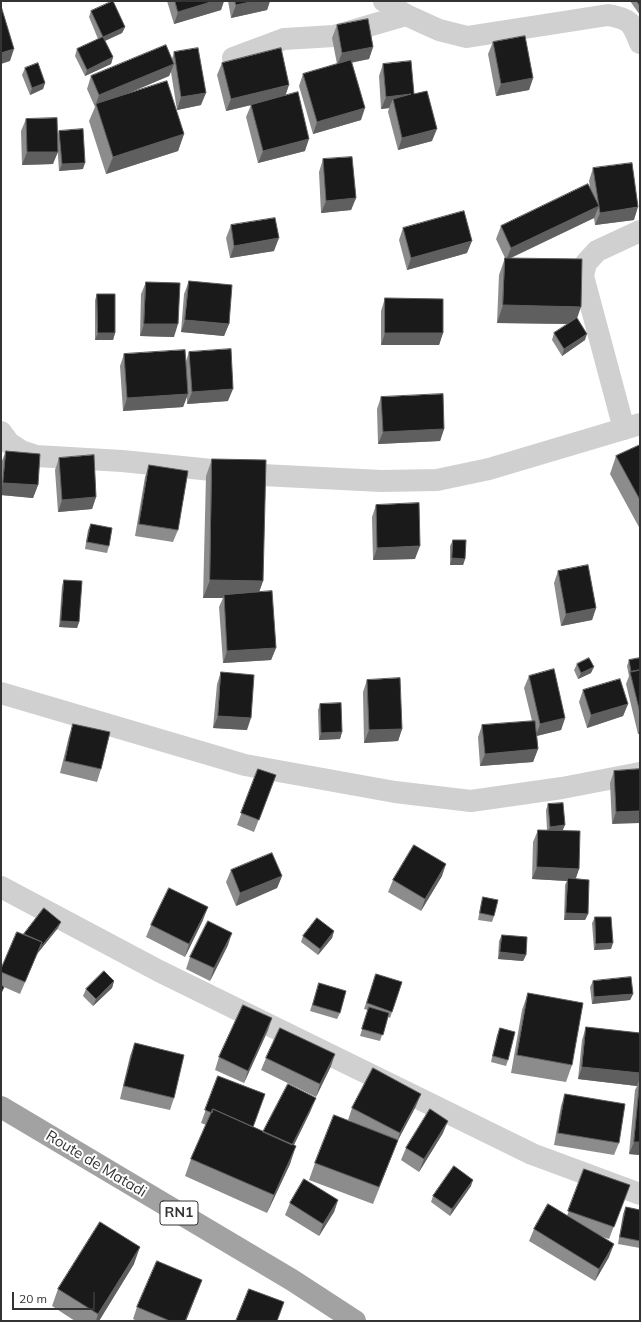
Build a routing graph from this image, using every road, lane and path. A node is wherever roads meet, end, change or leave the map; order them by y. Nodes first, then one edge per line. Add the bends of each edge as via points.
1 (384, 1) edge
2 (406, 15) junction
3 (640, 43) edge
4 (234, 58) edge
5 (640, 231) edge
6 (632, 427) edge
7 (1, 432) edge
8 (1, 693) edge
9 (640, 774) edge
10 (1, 887) edge
11 (1, 1107) edge
12 (640, 1194) edge
13 (355, 1321) edge

1 - 2 street
2 - 3 street via 439,30 467,37 608,15 628,20
2 - 4 street via 334,36 284,39
5 - 6 street via 597,251 586,263 582,276
6 - 7 street via 482,471 437,480 381,481 262,475 122,461 36,456 21,451 9,443
8 - 9 street via 245,765 395,792 471,801
10 - 12 street via 166,974 532,1154
11 - 13 highway, Route de Matadi / RN1 via 292,1280

